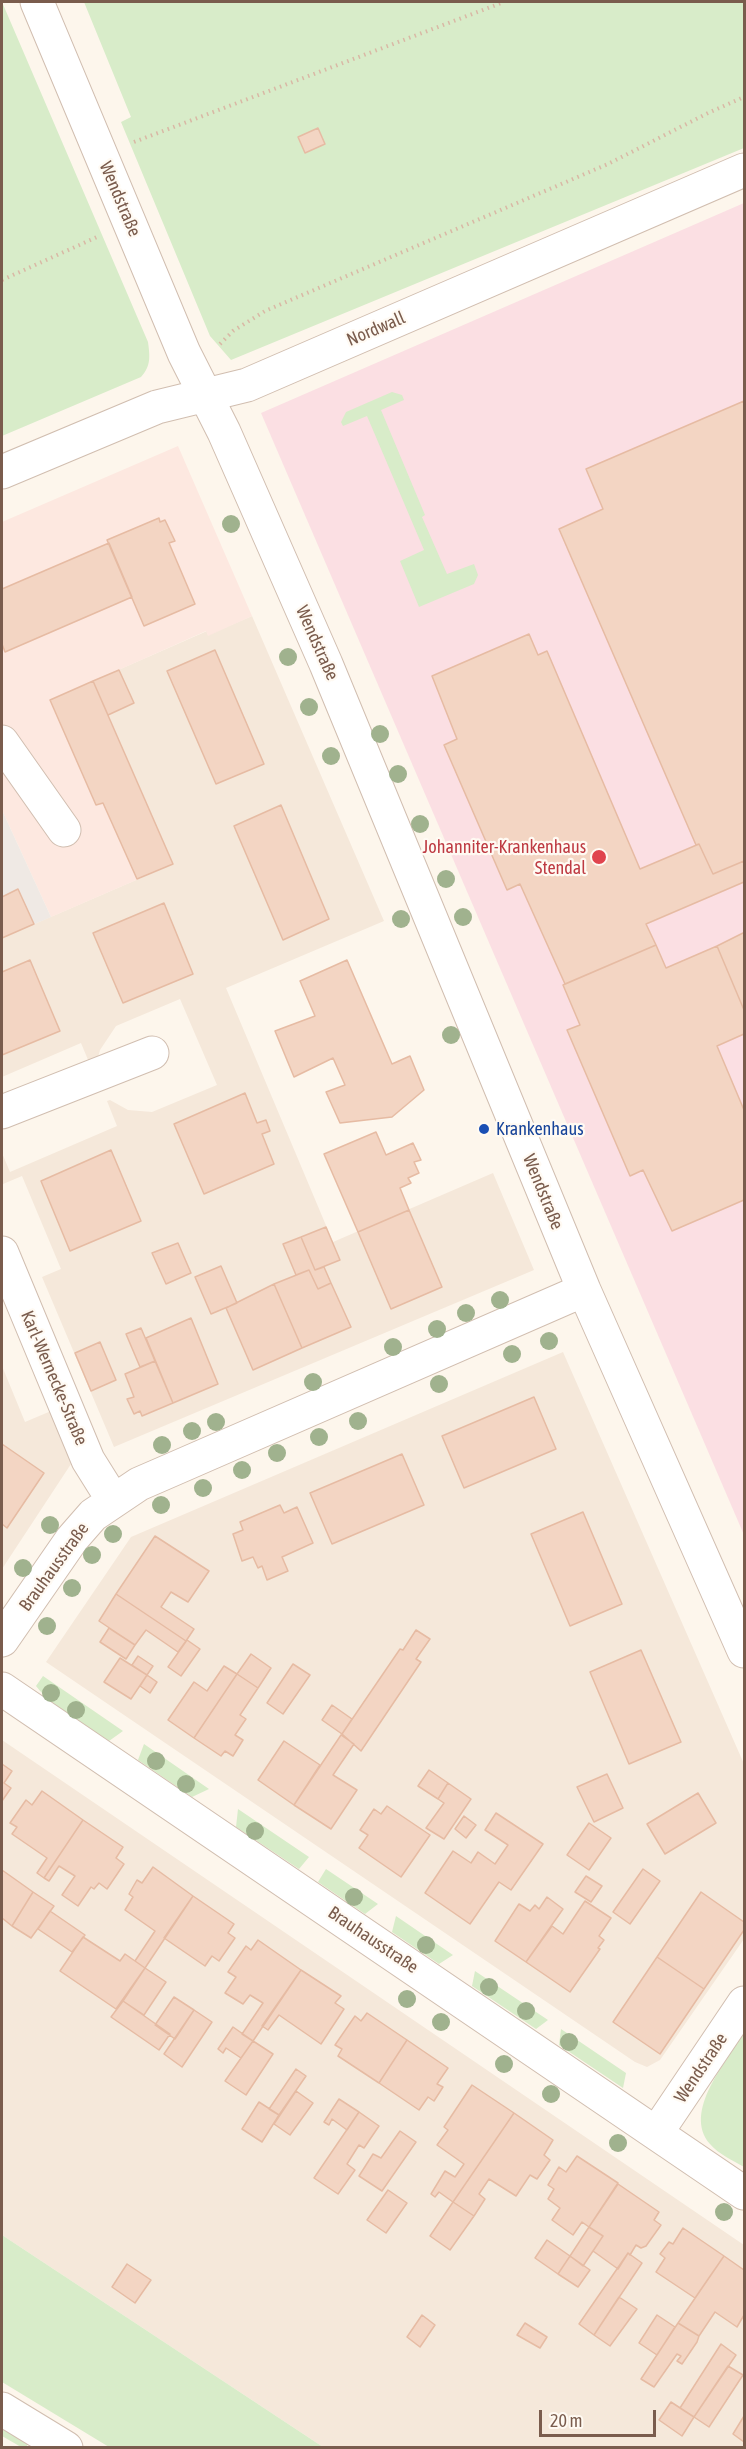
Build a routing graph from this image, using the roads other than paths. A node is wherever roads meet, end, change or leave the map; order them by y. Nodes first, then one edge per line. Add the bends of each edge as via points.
1 (36, 2) edge
2 (744, 170) edge
3 (205, 396) junction
4 (2, 471) edge
5 (2, 741) edge
6 (64, 830) dead end
7 (152, 1053) dead end
8 (2, 1112) edge
9 (2, 1253) edge
10 (584, 1290) junction
11 (113, 1500) junction
12 (2, 1640) edge
13 (744, 1651) edge
14 (2, 1689) edge
15 (744, 2003) edge
16 (657, 2133) junction
17 (744, 2193) edge
18 (2, 2409) edge
19 (66, 2448) edge

1 - 3 street, Wendstraße
2 - 3 street, Nordwall via 247,385
3 - 4 street, Nordwall via 157,408
3 - 10 street, Wendstraße via 326,664
5 - 6 street
7 - 8 street
9 - 11 street, Karl-Wernecke-Straße via 88,1460
10 - 11 street via 169,1471
10 - 13 street, Wendstraße
11 - 12 street, Brauhausstraße via 72,1539
14 - 16 street, Brauhausstraße
15 - 16 street, Wendstraße
16 - 17 street, Brauhausstraße
18 - 19 street

